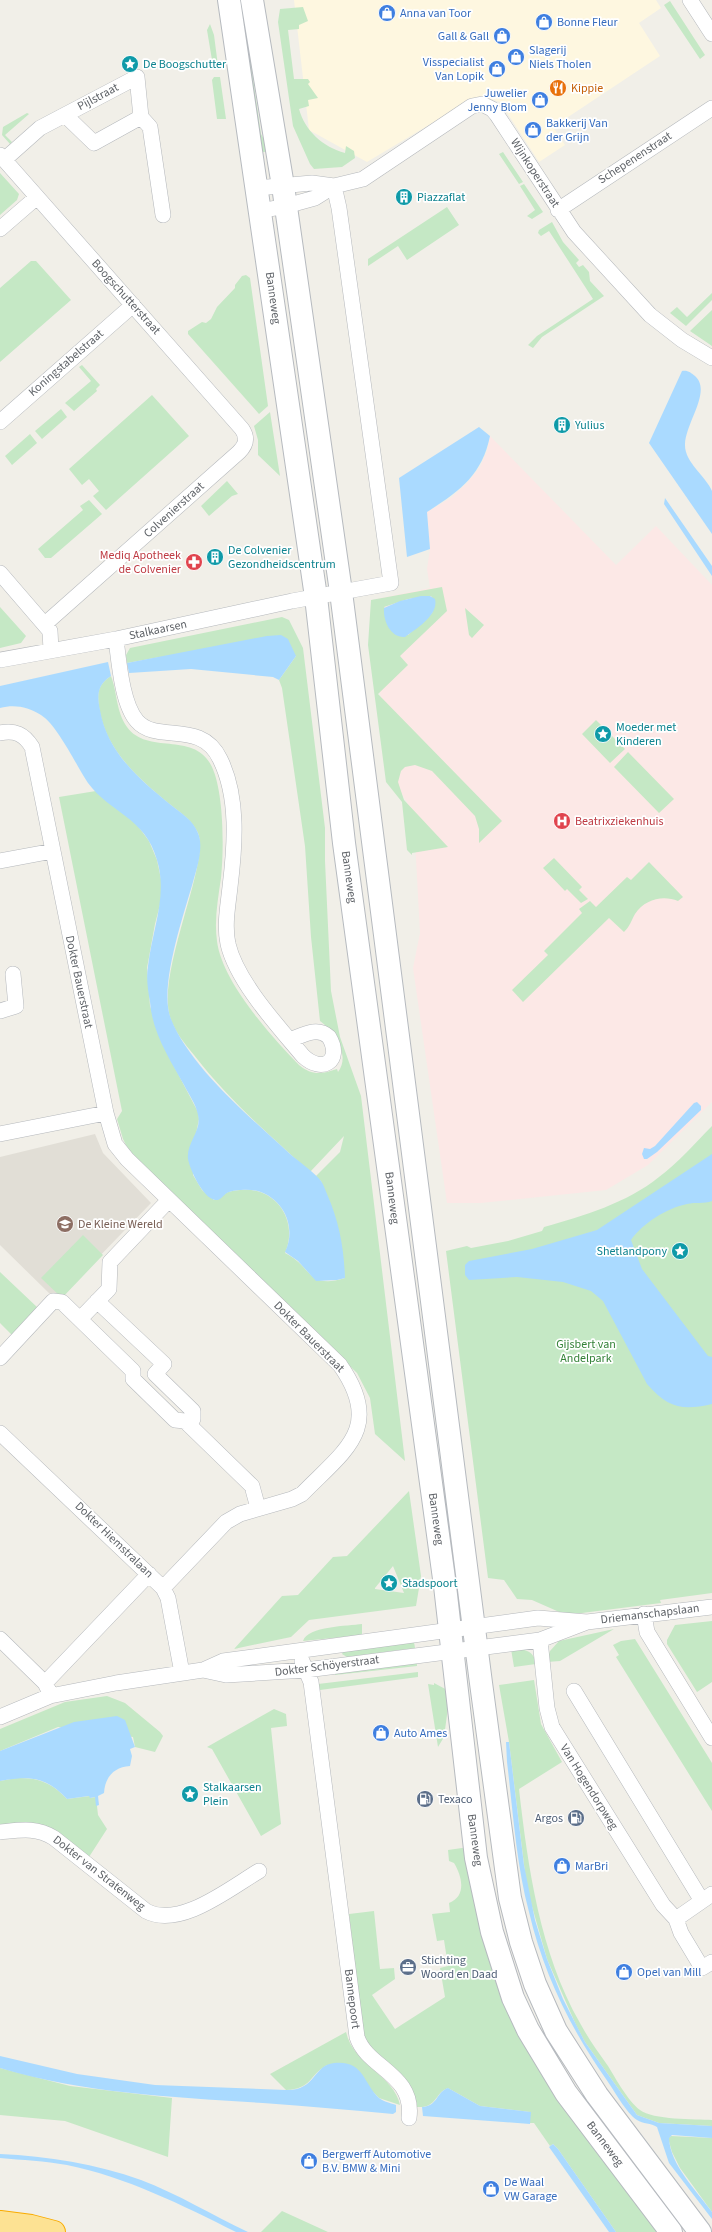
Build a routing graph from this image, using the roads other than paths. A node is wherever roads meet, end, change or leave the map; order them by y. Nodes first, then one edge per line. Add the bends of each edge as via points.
1 (229, 0) edge
2 (252, 0) edge
3 (690, 0) edge
4 (712, 34) edge
5 (712, 108) edge
6 (65, 115) junction
7 (141, 117) junction
8 (2, 157) edge
9 (334, 186) junction
10 (257, 188) junction
11 (284, 196) junction
12 (37, 197) junction
13 (558, 210) junction
14 (260, 211) junction
15 (163, 215) dead end
16 (0, 229) edge
17 (132, 304) junction
18 (712, 358) edge
19 (0, 422) edge
20 (246, 442) joint
21 (0, 573) edge
22 (341, 592) junction
23 (316, 597) junction
24 (45, 624) junction
25 (116, 639) junction
26 (51, 650) junction
27 (0, 660) edge
28 (0, 733) edge
29 (334, 756) junction
30 (53, 851) junction
31 (0, 861) edge
32 (378, 880) junction
33 (13, 974) dead end
34 (0, 1011) edge
35 (290, 1040) dead end
36 (106, 1113) junction
37 (0, 1134) edge
38 (168, 1201) junction
39 (97, 1301) junction
40 (80, 1319) junction
41 (0, 1358) edge
42 (189, 1425) junction
43 (0, 1433) edge
44 (258, 1508) junction
45 (149, 1574) junction
46 (163, 1588) junction
47 (712, 1607) edge
48 (644, 1614) junction
49 (588, 1622) junction
50 (476, 1637) junction
51 (0, 1639) edge
52 (540, 1640) junction
53 (451, 1641) junction
54 (298, 1651) junction
55 (203, 1670) junction
56 (306, 1670) junction
57 (182, 1673) junction
58 (48, 1690) junction
59 (574, 1691) dead end
60 (0, 1717) edge
61 (712, 1738) edge
62 (0, 1832) edge
63 (259, 1871) dead end
64 (707, 1897) edge
65 (676, 1918) junction
66 (712, 1962) edge
67 (409, 2118) dead end
68 (0, 2222) edge
69 (54, 2232) edge
70 (671, 2232) edge
71 (700, 2232) edge

1 - 10 main road, Banneweg via 250,158
2 - 11 main road, Banneweg
3 - 4 street
5 - 13 street, Schepenenstraat
6 - 7 street, Pijlstraat via 94,143
6 - 7 street, Pijlstraat via 137,77
6 - 8 street, Pijlstraat via 40,128
7 - 15 street, Pijlstraat via 150,127
8 - 12 street, Boogschutterstraat
9 - 11 street, Wijnkoperstraat via 312,183
9 - 11 street, Wijnkoperstraat via 315,198
9 - 13 street, Wijnkoperstraat via 363,179 472,106 482,104 497,115
9 - 22 street via 391,583
10 - 11 street, Wijnkoperstraat
10 - 14 main road, Banneweg
11 - 14 street, Wijnkoperstraat
11 - 22 main road, Banneweg
12 - 16 street
12 - 17 street, Boogschutterstraat
13 - 18 street, Wijnkoperstraat via 574,232 650,314 682,340
14 - 23 main road, Banneweg
17 - 19 street, Koningstabelstraat
17 - 20 street, Boogschutterstraat via 242,429
20 - 24 street, Colvenierstraat via 239,452
21 - 24 street
22 - 23 street
22 - 32 main road, Banneweg
23 - 25 street, Stalkaarsen
23 - 29 main road, Banneweg
24 - 26 street via 50,631
25 - 26 street, Stalkaarsen
25 - 35 street via 130,709 137,721 150,729 189,735 206,742 224,767 231,795 234,847 227,924 228,944 254,994
26 - 27 street, Stalkaarsen
28 - 30 street, Dokter Bauerstraat via 8,731 22,735 32,747
29 - 32 main road, Banneweg via 351,798 362,866
29 - 53 main road, Banneweg
30 - 31 street
30 - 36 street, Dokter Bauerstraat
32 - 50 main road, Banneweg
33 - 34 street via 16,1006
36 - 37 street
36 - 38 street, Dokter Bauerstraat via 115,1144
38 - 39 street via 110,1262 109,1289
38 - 44 street, Dokter Bauerstraat via 340,1365 358,1398 359,1424 351,1443 297,1497
39 - 40 street
39 - 42 street via 164,1364 155,1374 193,1411 193,1419
40 - 41 street via 62,1302 53,1301
40 - 42 street via 133,1370 133,1379 175,1420 185,1421
42 - 44 street via 252,1486
43 - 45 street, Dokter Hiemstralaan
44 - 46 street, Dokter Bauerstraat via 226,1522
45 - 46 street, Dokter Hiemstralaan
45 - 58 street, Dokter Schöyerstraat
46 - 57 street, Dokter Hiemstralaan via 168,1598
47 - 48 street, Driemanschapslaan
48 - 49 street, Driemanschapslaan
48 - 61 street via 647,1632
49 - 50 street, Driemanschapslaan via 538,1618
49 - 52 street, Driemanschapslaan
50 - 52 street, Driemanschapslaan
50 - 53 street, Driemanschapslaan
50 - 53 street, Driemanschapslaan
50 - 71 main road, Banneweg via 510,1898 535,1984 574,2063
51 - 58 street
52 - 65 street, Van Hogendorpweg via 549,1717 557,1735 663,1905
53 - 54 street, Dokter Schöyerstraat
53 - 56 street, Dokter Schöyerstraat
53 - 70 main road, Banneweg via 476,1858 492,1932 513,1998 542,2055 566,2093
54 - 55 street, Dokter Schöyerstraat via 224,1661
54 - 56 street
55 - 56 street, Dokter Schöyerstraat via 226,1675
55 - 57 street, Dokter Schöyerstraat
56 - 67 street, Bannepoort via 312,1688 358,2041 404,2090 410,2102
57 - 58 street, Dokter Schöyerstraat
58 - 60 street, Dokter Schöyerstraat
59 - 64 street
62 - 63 street, Dokter van Stratenweg via 31,1829 44,1832 146,1911 159,1916 181,1914 201,1906
64 - 65 street
65 - 66 street, Van Hogendorpweg via 681,1933 702,1968
68 - 69 highway

